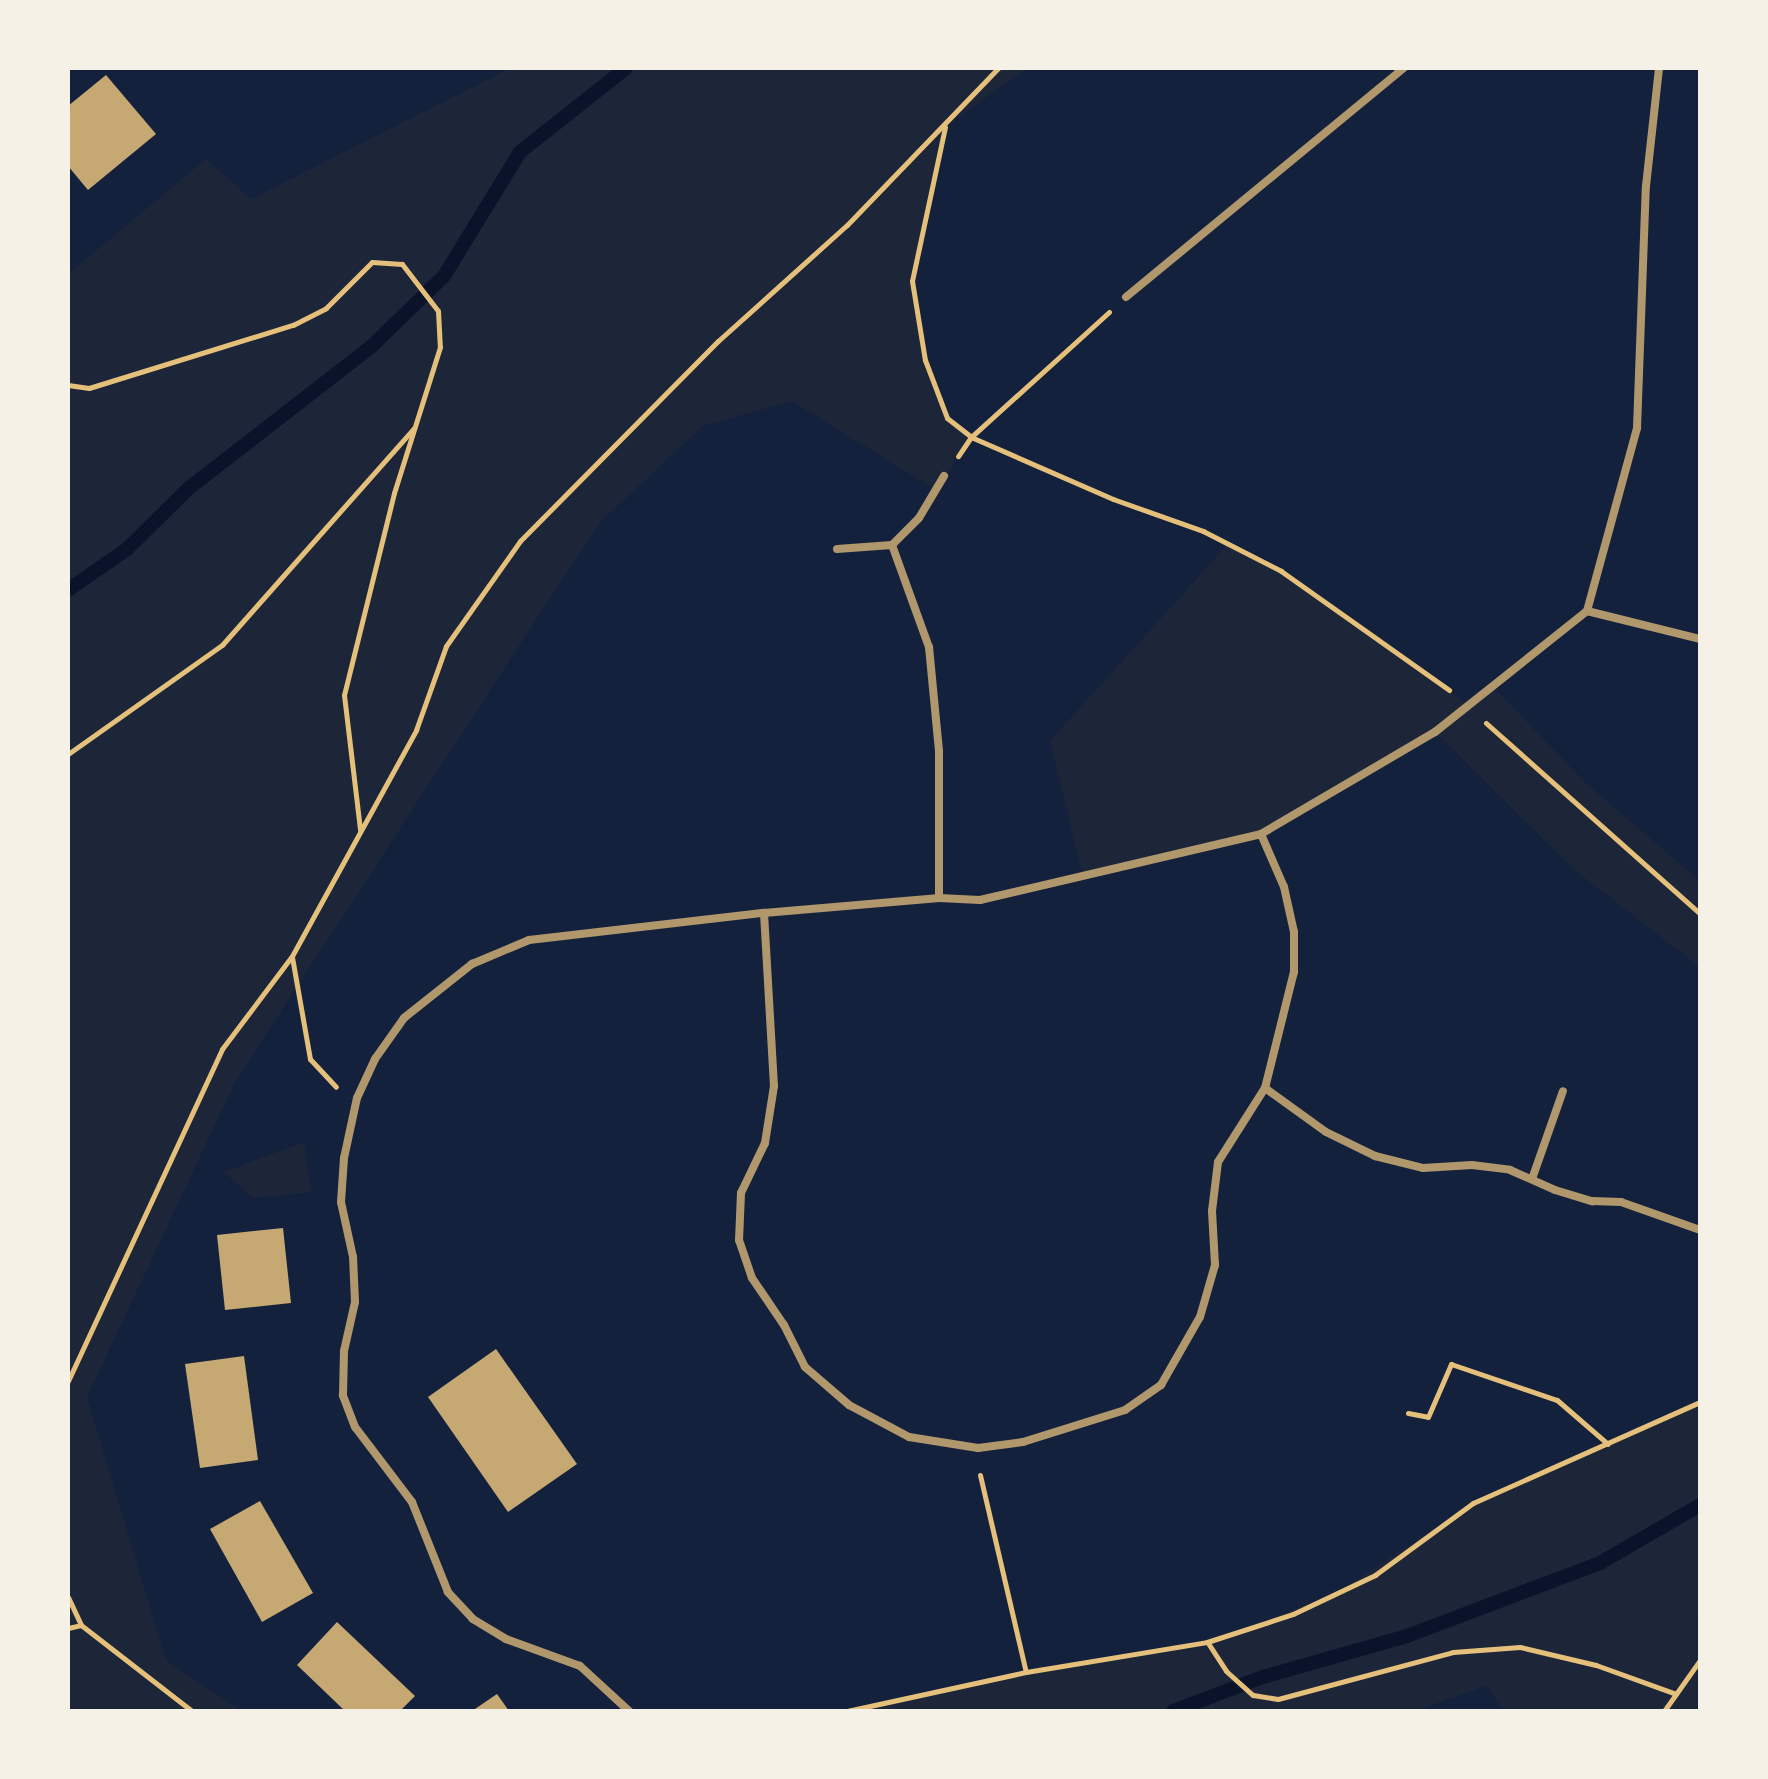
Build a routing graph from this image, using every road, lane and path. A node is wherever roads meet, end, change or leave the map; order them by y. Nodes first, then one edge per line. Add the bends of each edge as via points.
1 (998, 68) edge
2 (1404, 68) edge
3 (1659, 68) edge
4 (946, 126) junction
5 (1126, 297) joint
6 (68, 385) edge
7 (416, 426) junction
8 (971, 437) junction
9 (944, 476) joint
10 (892, 545) junction
11 (837, 549) dead end
12 (1587, 611) junction
13 (1700, 639) edge
14 (1469, 705) junction
15 (68, 754) edge
16 (360, 830) junction
17 (1261, 834) junction
18 (939, 898) junction
19 (764, 913) junction
20 (1700, 914) edge
21 (292, 956) junction
22 (1265, 1088) junction
23 (1563, 1091) dead end
24 (357, 1098) junction
25 (1532, 1179) junction
26 (1700, 1230) edge
27 (68, 1381) edge
28 (1700, 1402) edge
29 (1408, 1413) dead end
30 (1608, 1444) dead end
31 (981, 1478) dead end
32 (68, 1597) edge
33 (81, 1625) junction
34 (68, 1628) edge
35 (1207, 1642) junction
36 (1700, 1660) edge
37 (1026, 1672) junction
38 (1676, 1694) junction
39 (192, 1711) edge
40 (629, 1711) edge
41 (847, 1711) edge
42 (1664, 1711) edge

1 - 4 path
2 - 5 street
3 - 12 street via 1646,186 1637,428
4 - 8 path via 912,281 925,360 941,404 947,418
4 - 16 path via 615,441 520,541 446,646 416,730
5 - 8 path
6 - 7 path via 89,388 293,325 326,308 372,262 402,264 438,311 440,347
7 - 15 path via 222,645
7 - 16 path via 344,695
8 - 9 path
8 - 14 path via 1113,499 1203,531 1281,571
9 - 10 street via 919,518
10 - 11 street
10 - 18 street via 929,647 939,751
12 - 13 street
12 - 14 street
14 - 17 street via 1435,732
14 - 20 path via 1610,839
16 - 21 path
17 - 18 street via 980,900
17 - 22 street via 1284,887 1294,932 1294,972
18 - 19 street
19 - 22 street via 774,1086 765,1143 741,1193 739,1240 752,1278 805,1367 849,1405 909,1437 978,1448 1023,1442 1125,1410 1161,1385 1200,1317 1215,1265 1212,1211 1218,1162
19 - 24 street via 529,940 472,964 404,1018 375,1059
21 - 24 path via 310,1059 332,1084
21 - 27 path via 222,1049
22 - 25 street via 1326,1132 1375,1156 1423,1168 1472,1165 1510,1170
23 - 25 street
24 - 40 street via 341,1202 353,1257 355,1302 344,1351 343,1395 355,1427 412,1502 448,1592 473,1619 506,1639 580,1666
25 - 26 street
28 - 35 path via 1473,1503 1375,1575 1293,1614
29 - 30 path via 1428,1417 1451,1364 1557,1400
31 - 37 path
32 - 33 path
33 - 34 path
33 - 39 path
35 - 37 path
35 - 38 path via 1226,1671 1253,1695 1278,1699 1453,1652 1520,1647 1596,1665
36 - 38 path
37 - 41 path
38 - 42 path

